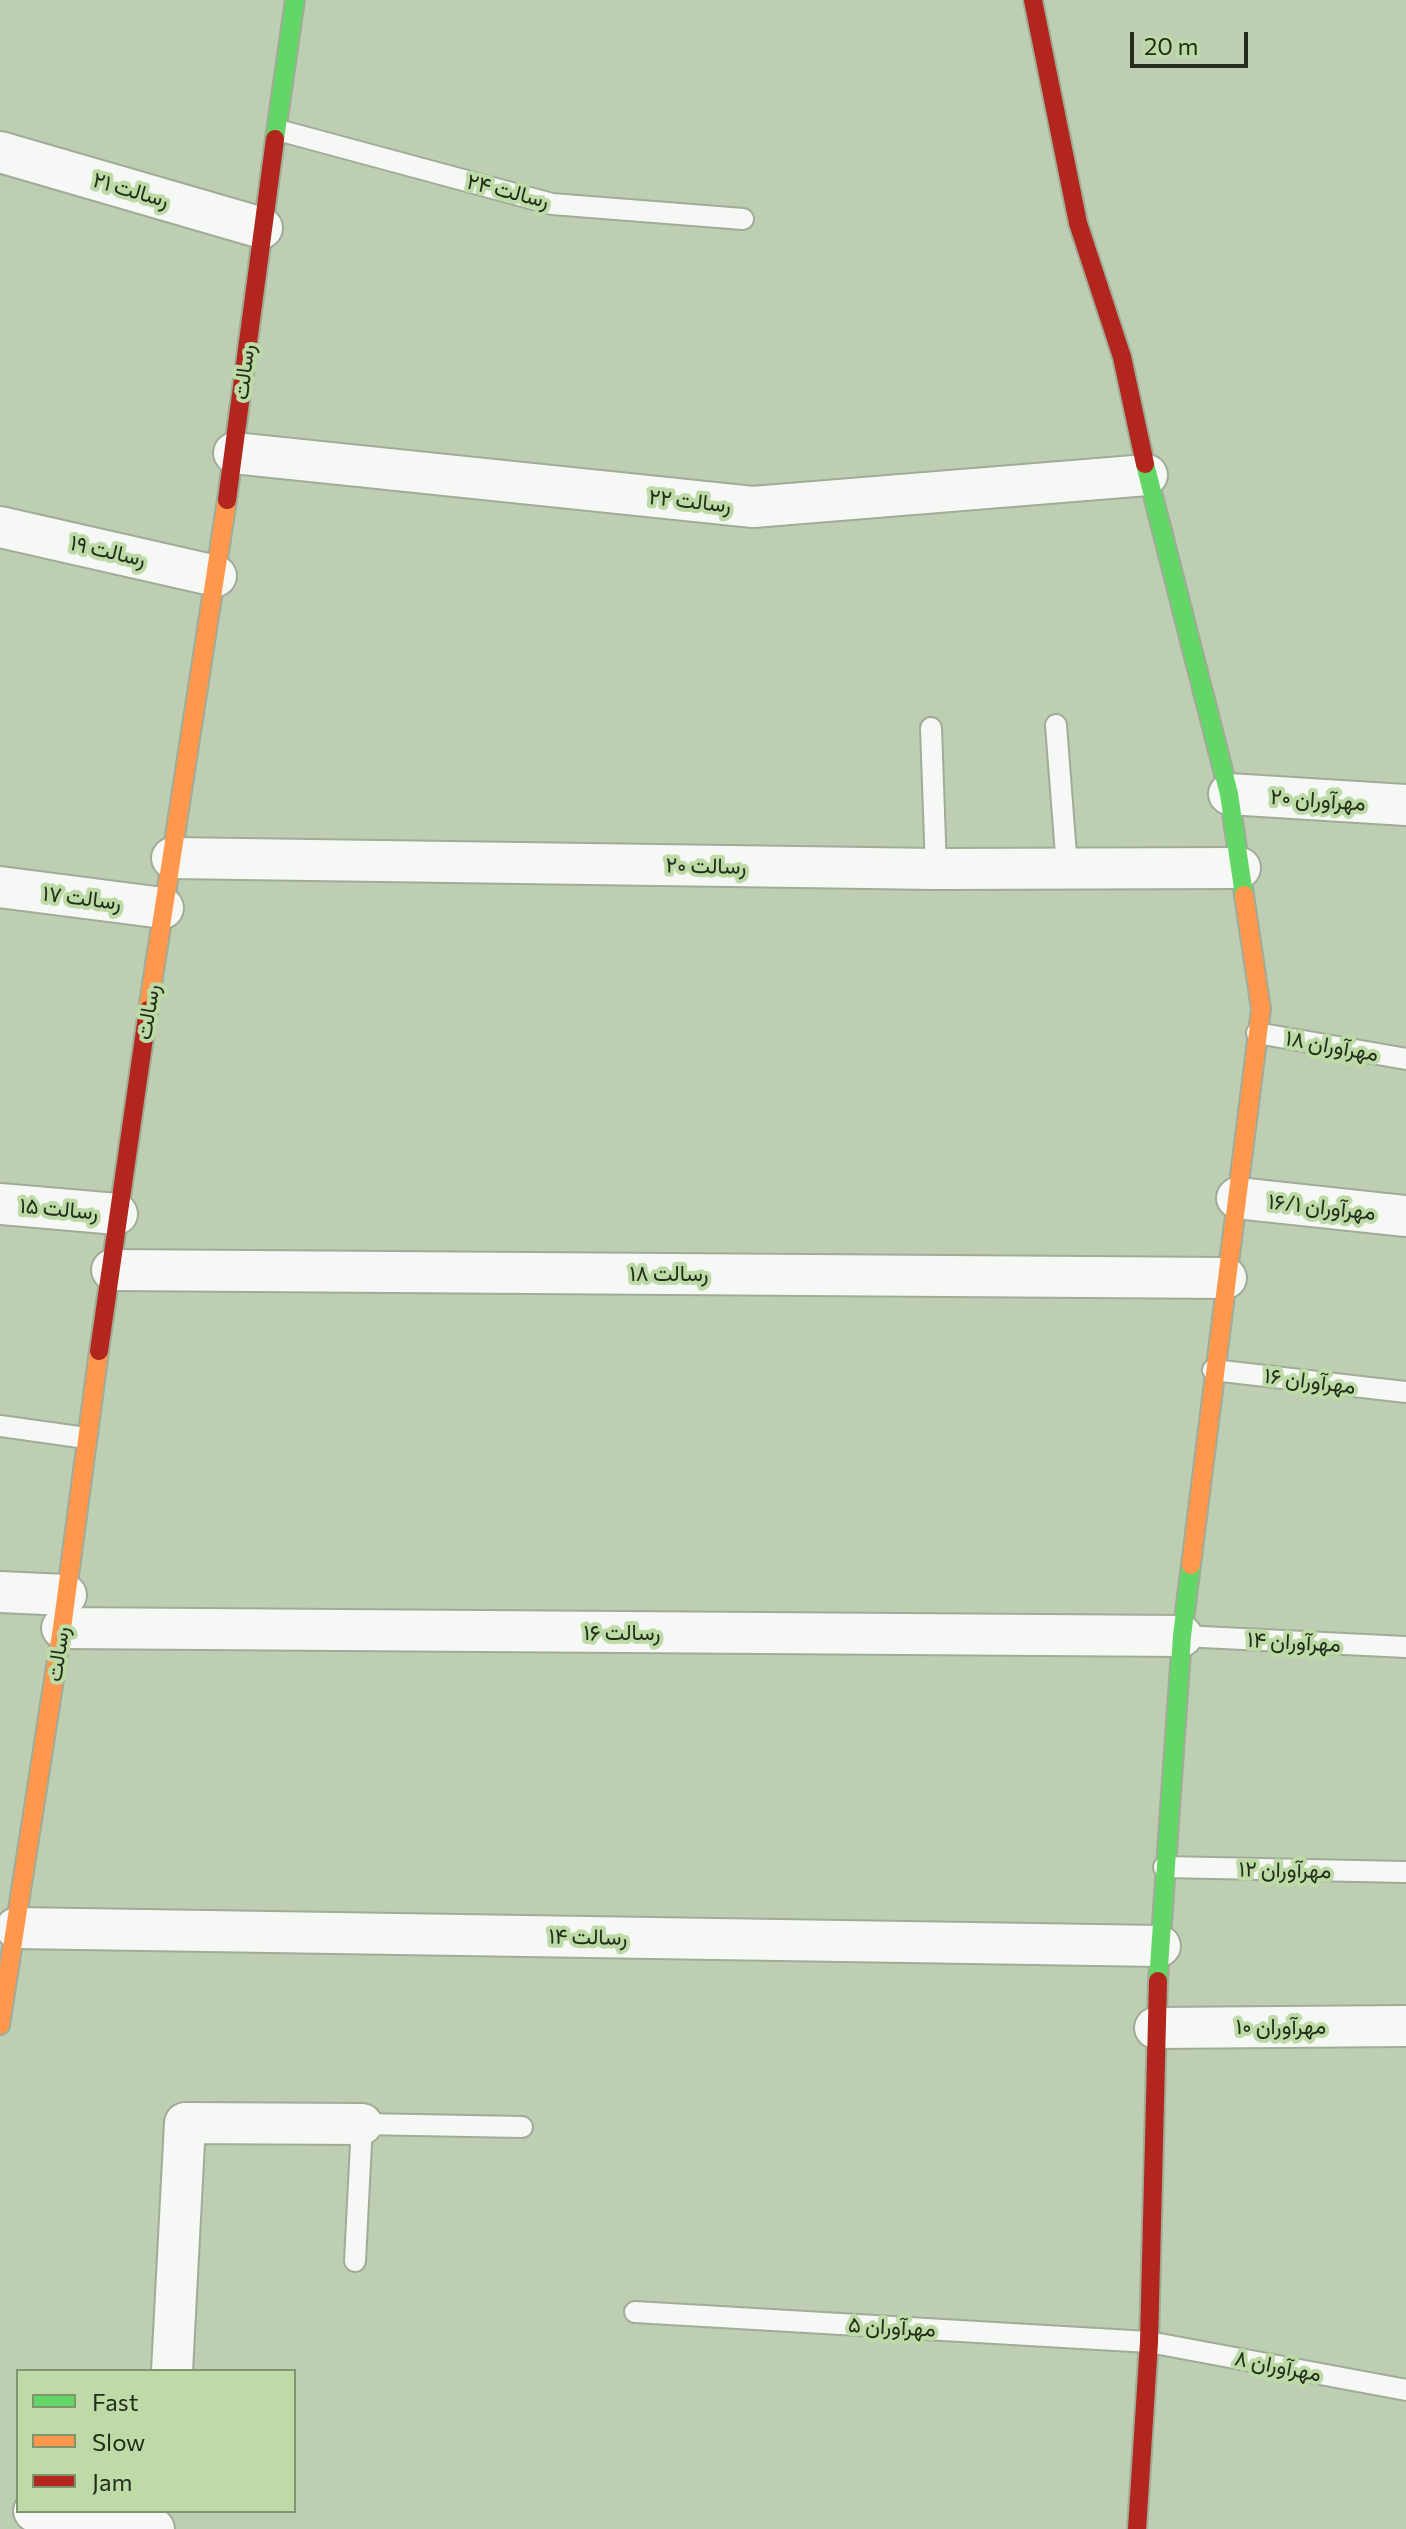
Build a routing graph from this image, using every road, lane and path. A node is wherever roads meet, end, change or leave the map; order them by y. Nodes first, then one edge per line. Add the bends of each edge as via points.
1 (295, 0) edge
2 (1033, 0) edge
3 (278, 130) junction
4 (0, 152) edge
5 (743, 219) dead end
6 (262, 228) junction
7 (234, 453) junction
8 (1147, 475) junction
9 (0, 527) edge
10 (216, 576) junction
11 (1056, 725) dead end
12 (931, 728) dead end
13 (1229, 794) junction
14 (1406, 805) edge
15 (172, 858) junction
16 (1067, 868) junction
17 (1240, 868) junction
18 (936, 869) junction
19 (0, 887) edge
20 (163, 908) junction
21 (1257, 1033) junction
22 (1406, 1059) edge
23 (1237, 1198) junction
24 (0, 1204) edge
25 (117, 1214) junction
26 (1406, 1216) edge
27 (112, 1270) junction
28 (1226, 1278) junction
29 (1213, 1370) junction
30 (1406, 1392) edge
31 (0, 1426) edge
32 (86, 1438) junction
33 (0, 1592) edge
34 (64, 1612) junction
35 (1182, 1636) junction
36 (1406, 1647) edge
37 (1164, 1867) junction
38 (1406, 1872) edge
39 (10, 1937) edge
40 (1160, 1946) junction
41 (0, 2025) edge
42 (1406, 2026) edge
43 (1155, 2028) junction
44 (362, 2124) junction
45 (522, 2127) dead end
46 (355, 2261) dead end
47 (635, 2312) dead end
48 (1149, 2342) junction
49 (172, 2369) edge
50 (1406, 2390) edge
51 (47, 2513) edge
52 (154, 2529) edge
53 (1137, 2529) edge

1 - 3 street, رسالت
2 - 8 street via 1078,223 1122,357
3 - 5 lane, رسالت ۲۴ via 552,204
3 - 6 street, رسالت
4 - 6 street, رسالت ۲۱
6 - 7 street, رسالت
7 - 8 street, رسالت ۲۲ via 753,507
7 - 10 street, رسالت
8 - 13 street
9 - 10 street, رسالت ۱۹
10 - 15 street, رسالت
11 - 16 lane
12 - 18 lane
13 - 14 street, مهرآوران ۲۰
13 - 17 street
15 - 18 street, رسالت ۲۰
15 - 20 street, رسالت
16 - 17 street, رسالت ۲۰
16 - 18 street, رسالت ۲۰
17 - 21 street via 1261,1009
19 - 20 street, رسالت ۱۷
20 - 25 street, رسالت
21 - 22 lane, مهرآوران ۱۸
21 - 23 street
23 - 26 street, مهرآوران ۱۶/۱
23 - 28 street
24 - 25 street, رسالت ۱۵
25 - 27 street, رسالت
27 - 28 street, رسالت ۱۸
27 - 32 street, رسالت
28 - 29 street
29 - 30 lane, مهرآوران ۱۶
29 - 35 street
31 - 32 lane
32 - 34 street, رسالت
33 - 34 street, رسالت ۱۶
34 - 35 street, رسالت ۱۶
34 - 39 street, رسالت
35 - 36 lane, ۱۴ مهرآوران
35 - 37 street
37 - 38 lane, مهرآوران ۱۲
37 - 40 street
39 - 40 street, رسالت ۱۴
39 - 41 street, رسالت
40 - 43 street
42 - 43 street, مهرآوران ۱۰
43 - 48 street
44 - 45 lane
44 - 46 lane
44 - 49 street via 185,2123
47 - 48 lane, مهرآوران ۵
48 - 50 lane, مهرآوران ۸
48 - 53 street
51 - 52 street

